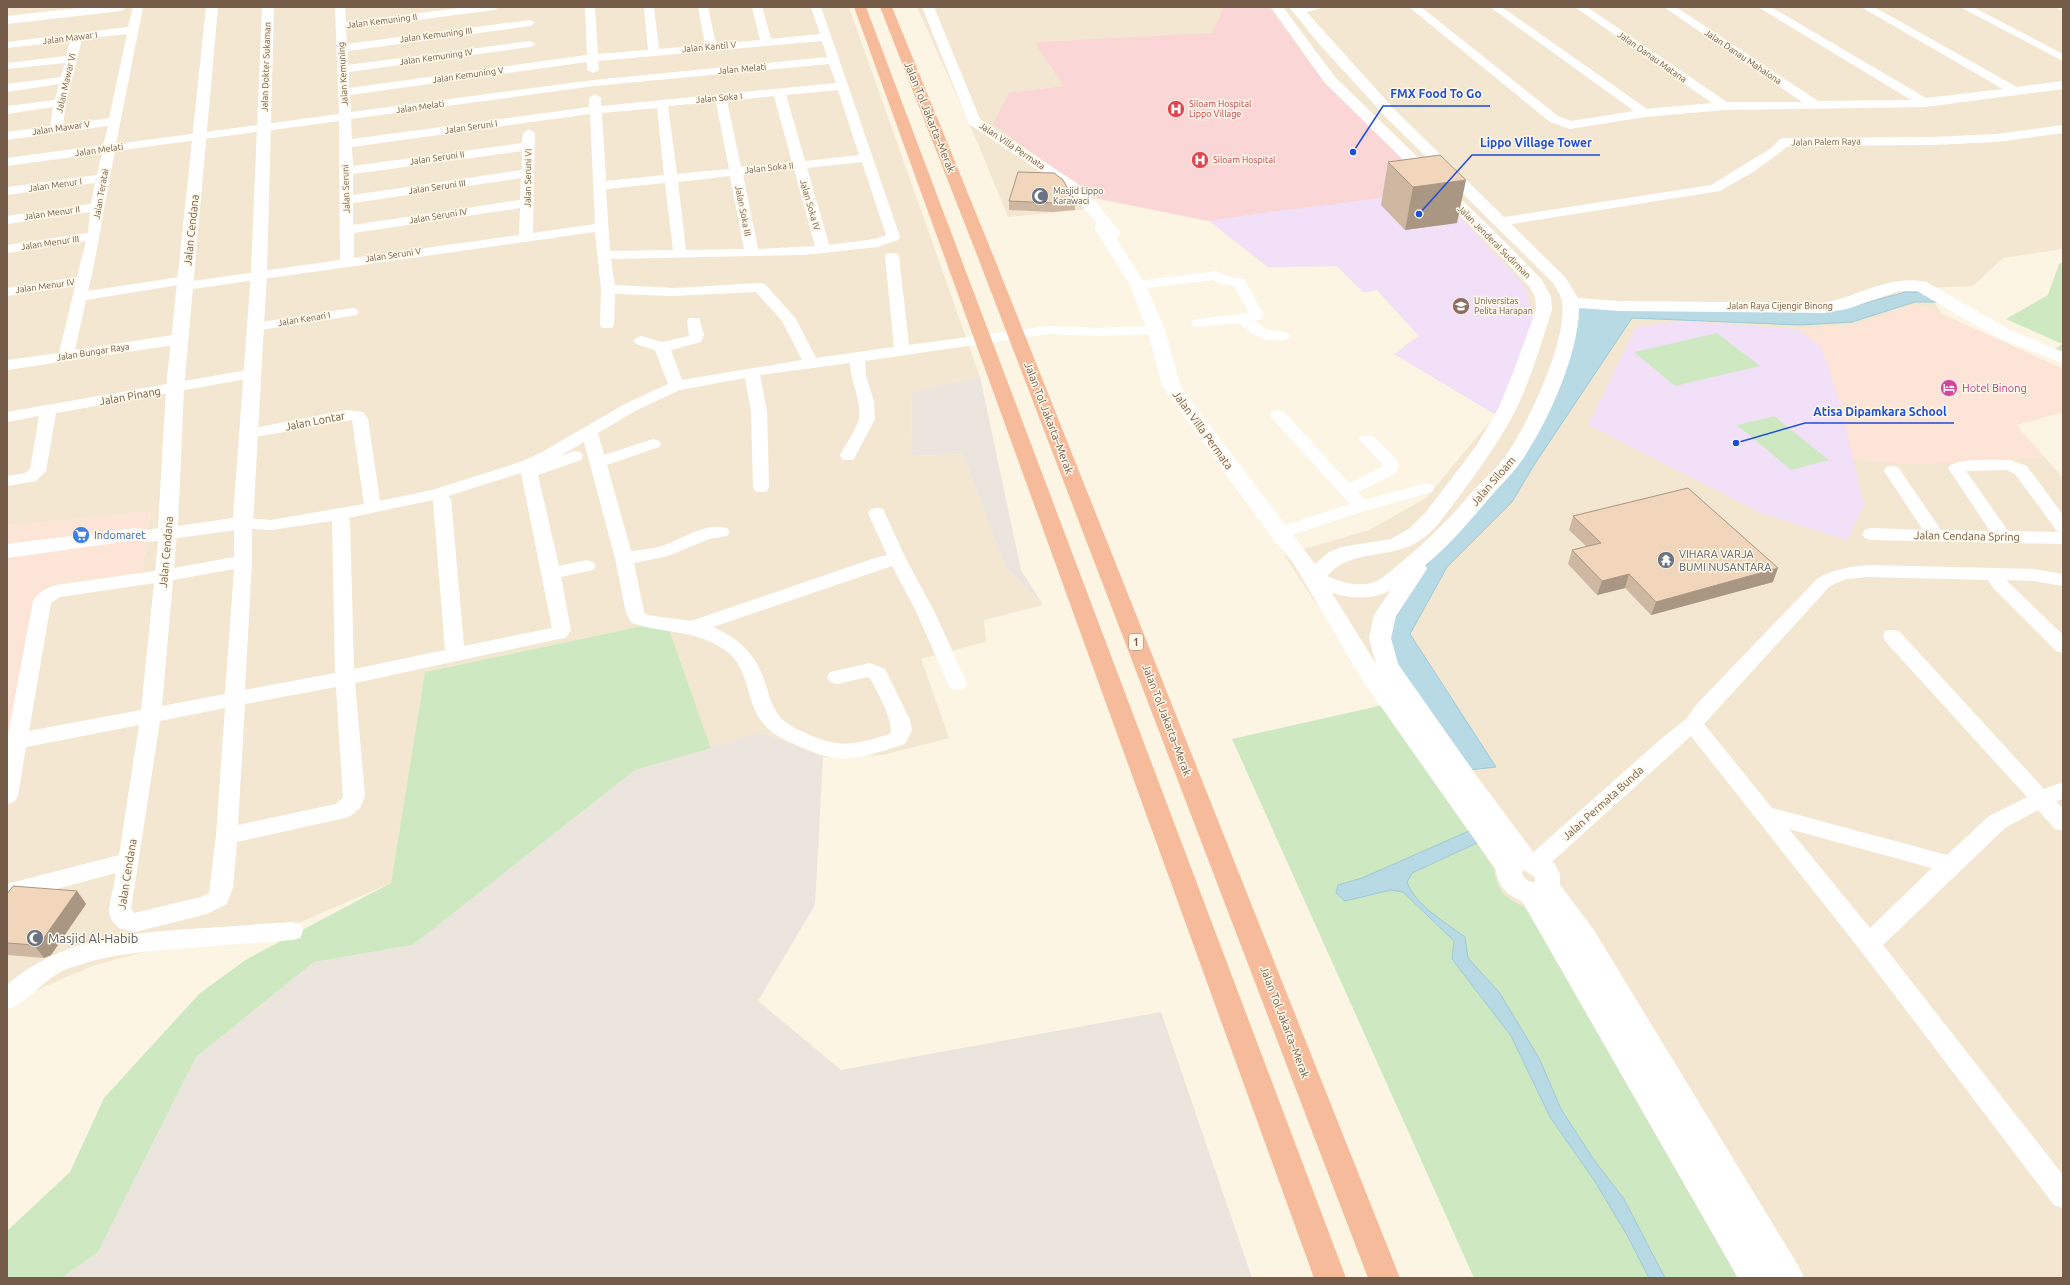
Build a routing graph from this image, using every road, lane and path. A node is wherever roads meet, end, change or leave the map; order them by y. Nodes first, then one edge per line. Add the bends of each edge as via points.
1 (121, 7) edge
2 (138, 7) edge
3 (212, 7) edge
4 (268, 7) edge
5 (340, 7) edge
6 (494, 7) edge
7 (590, 7) edge
8 (648, 7) edge
9 (703, 7) edge
10 (757, 7) edge
11 (816, 7) edge
12 (860, 7) edge
13 (886, 7) edge
14 (928, 7) edge
15 (1277, 7) edge
16 (1314, 7) edge
17 (1414, 7) edge
18 (1495, 7) edge
19 (1580, 7) edge
20 (1669, 7) edge
21 (1763, 7) edge
22 (1866, 7) edge
23 (1965, 7) edge
24 (1297, 9) edge
25 (7, 20) edge
26 (341, 26) junction
27 (134, 30) junction
28 (77, 37) junction
29 (826, 37) junction
30 (766, 42) junction
31 (530, 44) junction
32 (7, 45) edge
33 (711, 47) junction
34 (342, 48) junction
35 (1331, 48) junction
36 (654, 52) junction
37 (593, 58) junction
38 (2063, 58) edge
39 (72, 59) junction
40 (834, 60) junction
41 (7, 66) edge
42 (529, 66) junction
43 (343, 69) junction
44 (66, 80) junction
45 (594, 83) junction
46 (2063, 85) edge
47 (842, 86) junction
48 (7, 88) edge
49 (344, 92) junction
50 (779, 92) junction
51 (2017, 92) junction
52 (721, 98) junction
53 (1350, 99) junction
54 (60, 103) junction
55 (662, 103) junction
56 (1925, 103) junction
57 (1724, 106) junction
58 (1817, 106) junction
59 (7, 110) edge
60 (595, 110) junction
61 (1645, 113) junction
62 (345, 117) junction
63 (529, 119) junction
64 (115, 121) junction
65 (264, 127) junction
66 (56, 129) junction
67 (2063, 129) edge
68 (201, 135) junction
69 (7, 136) edge
70 (2063, 140) edge
71 (346, 144) junction
72 (529, 146) junction
73 (109, 148) junction
74 (1778, 148) junction
75 (866, 158) junction
76 (7, 162) edge
77 (799, 165) junction
78 (345, 171) junction
79 (736, 172) junction
80 (528, 173) junction
81 (103, 178) junction
82 (671, 179) junction
83 (599, 186) junction
84 (7, 191) edge
85 (346, 200) junction
86 (527, 203) junction
87 (97, 207) junction
88 (7, 220) edge
89 (1499, 222) junction
90 (601, 226) junction
91 (348, 230) junction
92 (94, 236) junction
93 (526, 236) junction
94 (1502, 248) junction
95 (7, 249) edge
96 (823, 249) junction
97 (752, 253) junction
98 (680, 254) junction
99 (603, 255) junction
100 (892, 256) dead end
101 (347, 260) junction
102 (258, 273) junction
103 (84, 280) junction
104 (1559, 280) joint
105 (186, 283) junction
106 (1142, 284) junction
107 (608, 289) junction
108 (7, 292) edge
109 (81, 296) junction
110 (1571, 302) junction
111 (352, 312) dead end
112 (1243, 318) junction
113 (694, 321) dead end
114 (1198, 323) dead end
115 (606, 325) dead end
116 (255, 327) junction
117 (1162, 330) junction
118 (1283, 336) dead end
119 (180, 339) junction
120 (641, 341) dead end
121 (662, 348) junction
122 (902, 350) junction
123 (66, 356) junction
124 (857, 357) junction
125 (2063, 358) edge
126 (812, 363) junction
127 (7, 365) edge
128 (752, 372) junction
129 (252, 378) junction
130 (676, 386) junction
131 (175, 392) junction
132 (1278, 415) dead end
133 (46, 416) junction
134 (7, 417) edge
135 (7, 428) edge
136 (589, 431) junction
137 (249, 434) junction
138 (1367, 439) dead end
139 (653, 444) dead end
140 (848, 455) dead end
141 (575, 456) dead end
142 (597, 463) junction
143 (1892, 471) dead end
144 (529, 473) junction
145 (7, 481) edge
146 (761, 487) dead end
147 (1426, 488) dead end
148 (1348, 490) junction
149 (442, 499) junction
150 (1361, 506) junction
151 (373, 509) junction
152 (877, 513) dead end
153 (341, 521) junction
154 (2063, 527) edge
155 (1289, 530) junction
156 (243, 531) junction
157 (721, 532) dead end
158 (1871, 534) dead end
159 (158, 535) junction
160 (1936, 535) junction
161 (2003, 537) junction
162 (2063, 538) edge
163 (1394, 545) junction
164 (7, 551) edge
165 (1429, 552) junction
166 (7, 557) edge
167 (624, 558) junction
168 (897, 559) junction
169 (243, 561) junction
170 (587, 566) dead end
171 (1319, 572) junction
172 (551, 574) junction
173 (1992, 574) junction
174 (164, 576) junction
175 (2063, 580) edge
176 (1346, 590) junction
177 (694, 627) junction
178 (1892, 636) dead end
179 (2063, 646) edge
180 (455, 656) junction
181 (837, 677) dead end
182 (346, 678) junction
183 (957, 683) dead end
184 (235, 700) junction
185 (151, 714) junction
186 (1693, 724) junction
187 (17, 741) junction
188 (2063, 790) edge
189 (7, 796) edge
190 (2041, 799) junction
191 (1471, 802) junction
192 (1765, 814) junction
193 (2063, 823) edge
194 (227, 836) junction
195 (129, 861) junction
196 (1951, 865) junction
197 (1522, 866) junction
198 (7, 893) edge
199 (292, 931) dead end
200 (1869, 944) junction
201 (7, 1000) edge
202 (2063, 1196) edge
203 (1330, 1278) edge
204 (1384, 1278) edge
205 (1756, 1278) edge
206 (1788, 1278) edge

1 - 25 street
2 - 27 street, Jalan Teratai
3 - 68 street, Jalan Cendana
4 - 65 street, Jalan Dokter Sukaman
5 - 26 street, Jalan Kemuning
6 - 26 street, Jalan Kemuning II
7 - 37 street
8 - 36 street
9 - 33 street
10 - 30 street
11 - 29 street
12 - 203 highway
13 - 204 highway, Jalan Tol Jakarta–Merak / 1 via 986,255
14 - 106 street, Jalan Villa Permata via 974,121 1073,187 1088,202 1103,224 1103,229
15 - 53 street, Jalan Jenderal Sudirman via 1330,80
16 - 24 street
17 - 61 street via 1559,122 1575,125
18 - 61 street
19 - 57 street, Jalan Danau Matana
20 - 58 street, Jalan Danau Mahalona
21 - 56 street
22 - 51 street
23 - 38 street
24 - 35 street, Jalan Jenderal Sudirman
26 - 34 street, Jalan Kemuning
27 - 28 street, Jalan Mawar I
27 - 64 street, Jalan Teratai
28 - 32 street, Jalan Mawar I
28 - 39 street, Jalan Mawar VI
29 - 30 street, Jalan Kantil V
29 - 40 street
30 - 33 street, Jalan Kantil V
31 - 34 street, Jalan Kemuning III via 531,18
31 - 42 street
31 - 43 street, Jalan Kemuning IV
33 - 36 street, Jalan Kantil V
34 - 43 street, Jalan Kemuning
35 - 53 street via 1326,55 1328,61 1338,76 1356,94 1356,97
35 - 89 street, Jalan Jenderal Sudirman via 1353,76
36 - 37 street, Jalan Kantil V
37 - 42 street, Jalan Kemuning V
37 - 45 street
39 - 41 street
39 - 44 street, Jalan Mawar VI
40 - 45 street, Jalan Melati
40 - 47 street
42 - 49 street, Jalan Kemuning V
43 - 49 street, Jalan Kemuning
44 - 48 street
44 - 54 street, Jalan Mawar VI
45 - 60 street
45 - 62 street, Jalan Melati
46 - 51 street
47 - 50 street, Jalan Soka I
47 - 75 street
49 - 62 street, Jalan Kemuning
50 - 52 street, Jalan Soka I
50 - 77 street, Jalan Soka IV
51 - 56 street
52 - 55 street, Jalan Soka I
52 - 79 street, Jalan Soka III
53 - 94 street, Jalan Jenderal Sudirman
54 - 59 street
54 - 66 street, Jalan Mawar VI
55 - 60 street, Jalan Soka I
55 - 82 street
56 - 58 street
57 - 58 street
57 - 61 street
60 - 63 street, Jalan Seruni I
60 - 83 street
62 - 65 street, Jalan Melati
62 - 71 street, Jalan Seruni
63 - 71 street, Jalan Seruni I
63 - 72 street, Jalan Seruni VI
64 - 66 street, Jalan Mawar V
64 - 73 street, Jalan Teratai
65 - 68 street, Jalan Melati
65 - 102 street, Jalan Cendana
66 - 69 street, Jalan Mawar V
67 - 74 street, Jalan Palem Raya via 1997,138 1933,141 1785,142
68 - 73 street, Jalan Melati
68 - 105 street, Jalan Cendana
70 - 74 street, Jalan Palem Raya via 1992,148 1906,152
71 - 78 street, Jalan Seruni
72 - 78 street, Jalan Seruni II
72 - 80 street, Jalan Seruni VI
73 - 76 street, Jalan Melati
73 - 81 street, Jalan Teratai
74 - 89 street via 1716,188
75 - 77 street, Jalan Soka II
75 - 96 street via 893,237 884,242
77 - 79 street, Jalan Soka II
77 - 96 street, Jalan Soka IV
78 - 85 street, Jalan Seruni
79 - 82 street, Jalan Soka II
79 - 97 street, Jalan Soka III
80 - 85 street, Jalan Seruni III
80 - 86 street, Jalan Seruni VI
81 - 84 street, Jalan Menur I
81 - 87 street, Jalan Teratai
82 - 83 street, Jalan Soka II
82 - 98 street
83 - 90 street
85 - 91 street, Jalan Seruni
86 - 91 street, Jalan Seruni IV
86 - 93 street, Jalan Seruni VI
87 - 88 street, Jalan Menur II
87 - 92 street, Jalan Teratai
89 - 94 street via 1496,228 1505,243
89 - 104 street, Jalan Jenderal Sudirman
90 - 93 street, Jalan Seruni V
90 - 99 street
91 - 101 street, Jalan Seruni
92 - 95 street, Jalan Menur III
92 - 103 street, Jalan Teratai
93 - 101 street, Jalan Seruni V
94 - 163 street, Jalan Jenderal Sudirman via 1536,284 1543,297 1544,310 1514,393 1484,450 1425,527
96 - 97 street
97 - 98 street
98 - 99 street
99 - 107 street
100 - 122 street
101 - 102 street, Jalan Seruni V
102 - 105 street, Jalan Seruni V
102 - 116 street, Jalan Cendana
103 - 108 street, Jalan Menur IV
103 - 109 street, Jalan Teratai
104 - 110 street, Jalan Siloam
105 - 109 street, Jalan Seruni V
105 - 119 street, Jalan Cendana
106 - 112 street via 1214,274 1224,280 1237,280 1256,313 1256,316
106 - 117 street, Jalan Villa Permata
107 - 115 street
107 - 126 street via 674,292 760,287 789,319
109 - 123 street, Jalan Teratai
110 - 125 street, Jalan Raya Cijengir Binong via 1619,306 1824,308 1897,286 1920,286 2002,333
110 - 165 street, Jalan Siloam via 1572,316 1568,333 1549,393 1515,457
111 - 116 street, Jalan Kenari I
112 - 114 street
112 - 118 street via 1264,336
113 - 121 street via 696,339
116 - 129 street, Jalan Cendana
117 - 122 street via 1049,330
117 - 155 street, Jalan Villa Permata via 1184,387
117 - 171 street, Jalan Villa Permata via 1172,388 1280,534 1300,557
119 - 123 street, Jalan Bungar Raya
119 - 131 street, Jalan Cendana
120 - 121 street
121 - 130 street
122 - 124 street
123 - 127 street, Jalan Bungar Raya
124 - 126 street
124 - 140 street via 858,376 866,402 866,419
126 - 128 street
128 - 130 street
128 - 146 street via 759,411
129 - 131 street, Jalan Pinang
129 - 137 street, Jalan Cendana
130 - 136 street via 631,407
131 - 133 street, Jalan Pinang
131 - 159 street, Jalan Cendana
132 - 148 street
133 - 134 street, Jalan Pinang
133 - 135 street, Jalan Pinang
133 - 145 street via 38,471 30,477
136 - 142 street
136 - 151 street via 529,465 436,494
137 - 151 street, Jalan Lontar via 357,415 360,419
137 - 156 street, Jalan Cendana
138 - 148 street via 1390,462 1390,469
139 - 142 street
141 - 144 street
142 - 167 street
143 - 160 street
144 - 149 street
144 - 172 street
147 - 150 street
148 - 150 street
149 - 153 street
149 - 180 street
150 - 155 street
151 - 156 street
152 - 168 street
153 - 156 street
153 - 182 street
154 - 161 street via 2016,467 2010,465 1956,468
155 - 171 street, Jalan Villa Permata
156 - 159 street
156 - 169 street, Jalan Cendana
157 - 167 street via 705,534 674,548
158 - 160 street, Jalan Cendana Spring
159 - 164 street via 136,534
159 - 166 street via 118,545
159 - 174 street, Jalan Cendana
160 - 161 street, Jalan Cendana Spring
161 - 162 street, Jalan Cendana Spring
163 - 171 street, Jalan Jenderal Sudirman via 1339,555
163 - 176 street via 1376,556 1346,566 1339,572 1339,578
165 - 176 street, Jalan Siloam via 1377,589 1359,592
165 - 191 street via 1385,614 1380,638 1388,665
167 - 177 street via 638,619
168 - 177 street via 878,563
168 - 183 street via 925,611
169 - 174 street
169 - 184 street, Jalan Cendana
170 - 172 street
171 - 176 street, Jalan Siloam via 1332,586
171 - 191 street via 1371,675
172 - 180 street via 561,632
173 - 175 street, Jalan Permata Bunda via 2034,575
173 - 179 street via 2000,585
173 - 186 street, Jalan Permata Bunda via 1868,571 1834,576 1824,582 1704,709
174 - 185 street, Jalan Cendana
174 - 187 street via 56,591 45,597 42,601
177 - 181 street via 721,639 737,650 749,666 766,713 783,731 827,750 846,751 898,739 902,730 900,720 878,674 870,670
178 - 190 street
180 - 182 street
182 - 184 street
182 - 194 street via 353,802 342,811
184 - 185 street
184 - 194 street, Jalan Cendana
185 - 187 street
185 - 195 street, Jalan Cendana
186 - 192 street
186 - 197 street, Jalan Permata Bunda
187 - 189 street
188 - 190 street
190 - 193 street
190 - 196 street via 1997,822
191 - 197 street
192 - 196 street
192 - 200 street
194 - 195 street, Jalan Cendana via 219,898 207,905 135,923 127,922 121,916 120,909
195 - 198 street
196 - 200 street
197 - 205 street
197 - 206 street via 1584,935
199 - 201 street via 131,943 96,949 56,963 27,982
200 - 202 street

